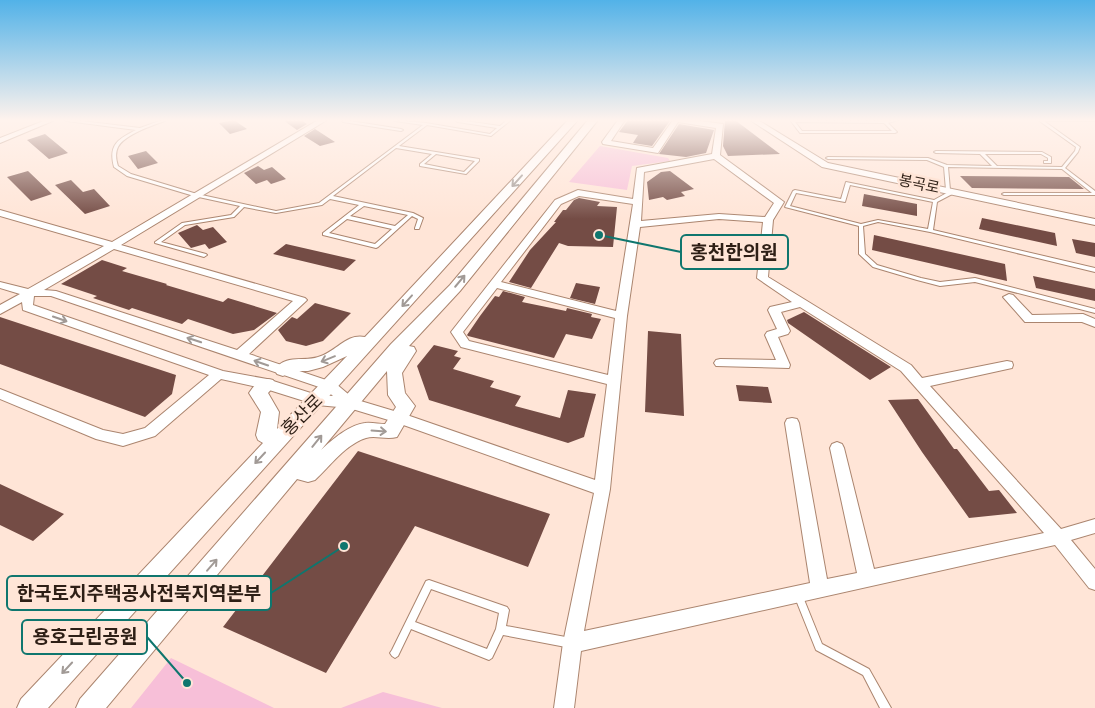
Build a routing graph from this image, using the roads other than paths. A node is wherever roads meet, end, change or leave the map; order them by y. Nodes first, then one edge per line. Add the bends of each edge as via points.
1 (113, 153) edge
2 (266, 153) edge
3 (388, 153) edge
4 (434, 153) joint
5 (543, 153) edge
6 (566, 153) edge
7 (806, 153) edge
8 (982, 153) edge
9 (1042, 153) edge
10 (1075, 153) edge
11 (716, 156) joint
12 (828, 158) dead end
13 (1045, 162) dead end
14 (946, 166) junction
15 (996, 167) junction
16 (1063, 168) junction
17 (951, 191) junction
18 (196, 194) junction
19 (1004, 194) dead end
20 (1095, 194) edge
21 (330, 197) junction
22 (935, 201) junction
23 (638, 202) junction
24 (363, 204) junction
25 (243, 206) junction
26 (0, 213) edge
27 (411, 214) junction
28 (346, 217) junction
29 (768, 220) junction
30 (1095, 222) edge
31 (636, 224) junction
32 (861, 225) junction
33 (396, 228) junction
34 (417, 228) dead end
35 (930, 231) junction
36 (112, 246) junction
37 (204, 255) dead end
38 (1095, 270) edge
39 (496, 284) junction
40 (0, 285) edge
41 (29, 294) junction
42 (1009, 297) dead end
43 (802, 303) junction
44 (0, 310) edge
45 (1095, 311) edge
46 (621, 316) junction
47 (1095, 323) edge
48 (369, 343) junction
49 (396, 348) junction
50 (240, 355) junction
51 (720, 363) dead end
52 (1007, 365) dead end
53 (283, 370) junction
54 (219, 374) junction
55 (614, 381) junction
56 (920, 383) junction
57 (267, 384) junction
58 (330, 386) junction
59 (0, 394) edge
60 (317, 400) junction
61 (349, 403) junction
62 (399, 418) junction
63 (792, 423) dead end
64 (276, 441) junction
65 (837, 448) dead end
66 (294, 470) junction
67 (602, 489) junction
68 (1095, 526) edge
69 (1058, 537) junction
70 (867, 578) junction
71 (1095, 582) edge
72 (820, 589) junction
73 (798, 594) junction
74 (409, 624) junction
75 (501, 630) junction
76 (572, 643) junction
77 (396, 653) dead end
78 (30, 708) edge
79 (89, 708) edge
80 (564, 708) edge
81 (886, 708) edge

1 - 18 lane via 116,168 129,175
2 - 18 street
3 - 21 lane
4 - 4 lane via 478,160 465,173 421,165
5 -> 48 street, 홍산로
49 -> 6 street, 홍산로 via 454,288
7 - 17 street, 봉곡로 via 825,165
8 - 15 lane
9 - 13 lane via 1050,158 1050,162
10 - 16 lane
11 - 23 street via 640,170
11 - 29 street via 779,202
12 - 14 lane via 928,159
14 - 15 lane
14 - 17 lane
15 - 16 lane
16 - 20 lane
17 - 22 lane
17 - 30 street, 봉곡로
18 - 25 lane
18 - 36 street
19 - 20 lane
21 - 24 lane
21 - 25 lane via 320,204 276,212
22 - 32 lane via 848,183 843,201 795,191 787,207
22 - 35 lane
23 - 31 street
23 - 39 street via 578,193 568,196 558,202
24 - 27 lane
24 - 28 lane
25 - 37 lane via 232,216 184,224 157,242
26 - 36 street
27 - 33 lane
27 - 34 lane via 421,218
28 - 33 lane
28 - 33 lane via 325,234 376,246
29 - 31 street via 735,215
29 - 43 street via 762,278
31 - 46 street
32 - 35 lane via 878,221
32 - 45 lane via 862,254 875,266 940,284 975,280
35 - 38 lane
36 - 41 street
36 - 50 street via 301,300
39 - 46 street
39 - 55 street via 457,332 465,344
40 - 41 street
41 - 44 street
50 -> 41 street via 52,294
41 -> 54 street via 27,307
42 - 47 street via 1029,319 1083,318
43 - 51 street via 774,310 784,331 771,335 784,365
43 - 56 street via 906,368
46 - 55 street
48 -> 53 street via 357,340 343,353 317,364 288,365
48 - 58 street, 홍산로
49 - 61 street, 홍산로
49 - 62 street via 408,351 394,372 397,395 406,406
53 -> 50 street
52 - 56 street
53 - 58 street
54 - 57 street
54 - 59 street via 150,432 123,440 101,435
55 - 67 street
56 - 69 street
57 - 60 street
57 - 64 street via 258,393 269,404 271,420 265,435
58 - 60 street, 홍산로
58 - 61 street
60 - 61 street
60 - 64 street, 홍산로
61 - 62 street
66 -> 61 street, 홍산로
66 -> 62 street via 308,474 343,441 365,430 390,432
62 - 67 street
63 - 72 street
64 -> 78 street, 홍산로
65 - 70 street
79 -> 66 street, 홍산로
67 - 76 street
68 - 69 street
69 - 70 street
69 - 71 street
70 - 72 street
72 - 73 street
73 - 76 street
73 - 81 lane via 819,647 866,672
74 - 75 lane via 489,655
74 - 75 lane via 428,584 504,610
74 - 77 lane
75 - 76 lane
76 - 80 street

